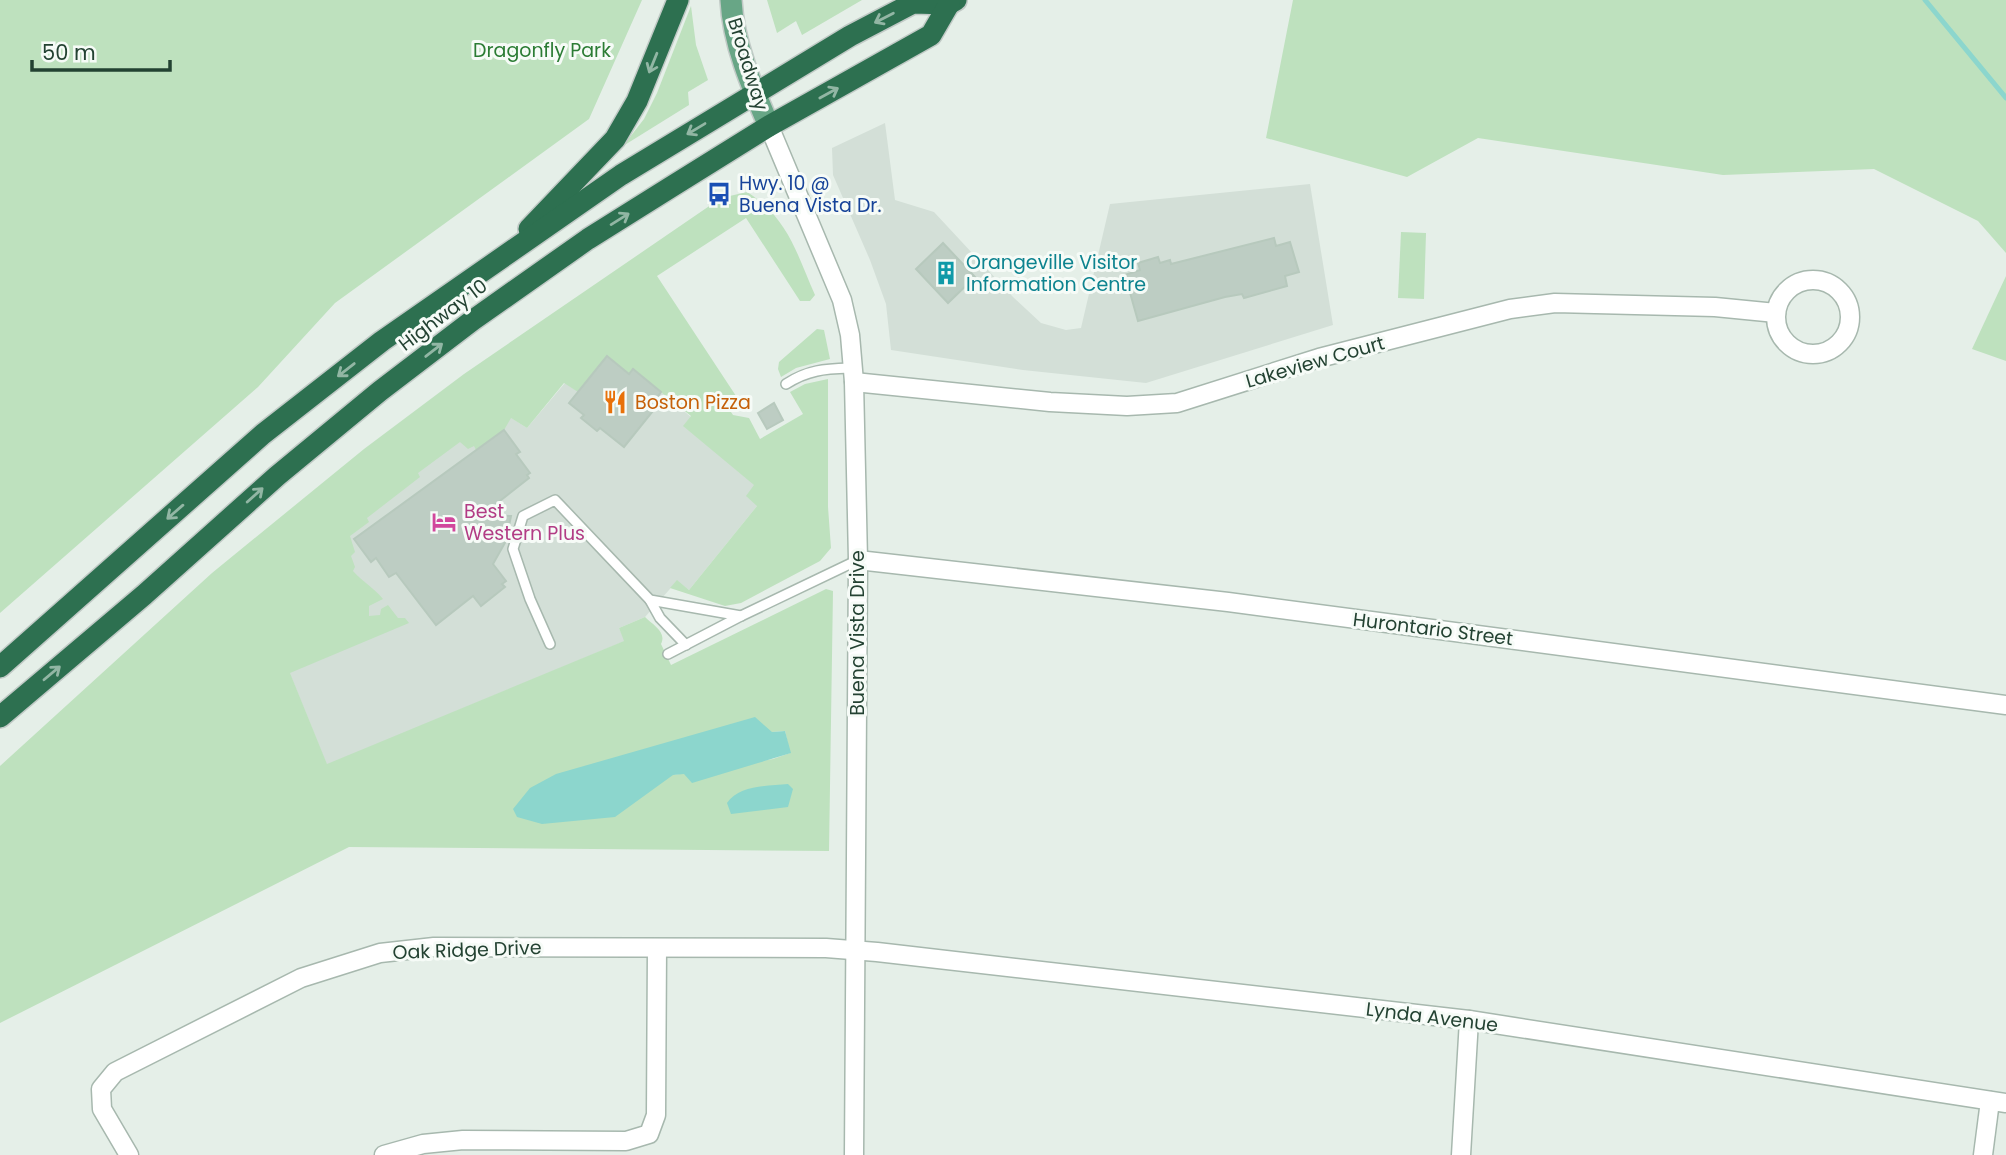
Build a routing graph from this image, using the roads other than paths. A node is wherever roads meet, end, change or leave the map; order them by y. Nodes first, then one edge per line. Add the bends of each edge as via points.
1 (678, 0) edge
2 (731, 0) edge
3 (953, 2) edge
4 (755, 94) junction
5 (769, 126) junction
6 (502, 260) junction
7 (1776, 313) junction
8 (853, 375) junction
9 (786, 384) dead end
10 (858, 560) junction
11 (650, 600) junction
12 (741, 616) junction
13 (550, 644) dead end
14 (686, 645) junction
15 (668, 654) dead end
16 (0, 667) edge
17 (2006, 705) edge
18 (0, 717) edge
19 (657, 948) junction
20 (856, 951) junction
21 (1468, 1020) junction
22 (1998, 1102) edge
23 (129, 1155) edge
24 (384, 1155) edge
25 (854, 1155) edge
26 (1461, 1155) edge
27 (1983, 1155) edge

1 -> 6 highway via 637,102 615,139
2 - 4 main road, Broadway
3 -> 4 highway, Highway 10 via 913,3
5 -> 3 highway, Highway 10 via 931,35
4 - 5 main road, Broadway
4 -> 6 highway, Highway 10 via 621,175
5 - 8 street, Buena Vista Drive via 842,300
18 -> 5 highway, Highway 10 via 277,476 401,375 588,239
6 -> 16 highway, Highway 10 via 382,341 263,434
7 - 7 street via 1782,338 1804,353 1828,351 1838,344 1849,322 1845,299 1834,287 1815,280 1791,287
7 - 8 street, Lakeview Court via 1568,303 1510,309 1164,404 1049,402
8 - 9 lane via 817,369
8 - 10 street, Buena Vista Drive
10 - 12 lane
10 - 17 street, Hurontario Street via 1227,602
10 - 20 street, Buena Vista Drive
11 - 12 lane
11 - 13 lane via 555,500 523,516 513,548
11 - 14 lane
12 - 14 lane
14 - 15 lane
19 - 20 street, Oak Ridge Drive
19 - 23 street, Oak Ridge Drive via 434,947 380,953 301,978 115,1072 101,1089 102,1109
19 - 24 street via 656,1115 649,1134 626,1141 437,1142
20 - 21 street, Lynda Avenue
20 - 25 street, Buena Vista Drive
21 - 22 street, Lynda Avenue
21 - 26 street
22 - 27 street

